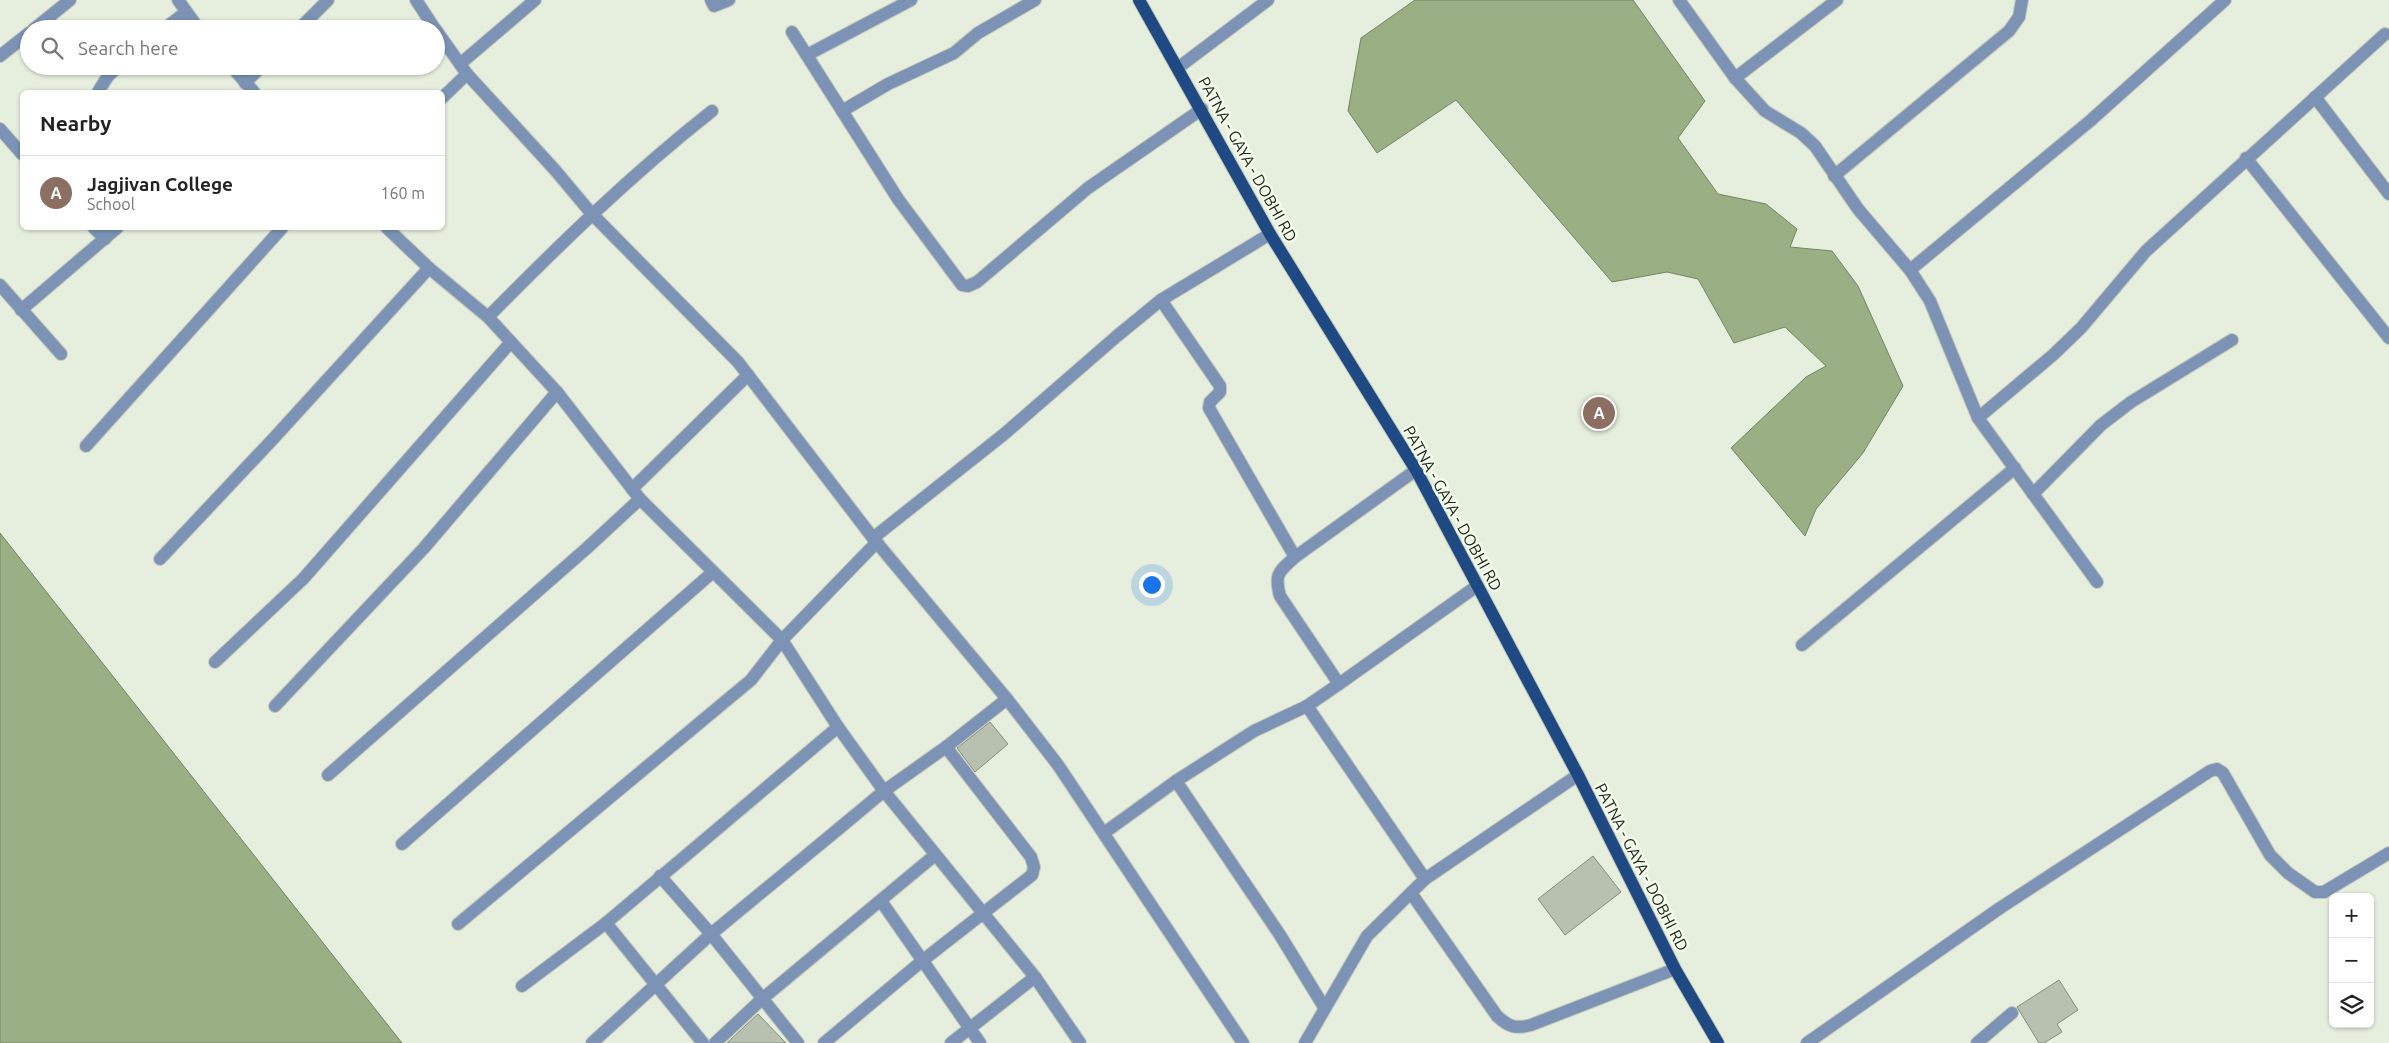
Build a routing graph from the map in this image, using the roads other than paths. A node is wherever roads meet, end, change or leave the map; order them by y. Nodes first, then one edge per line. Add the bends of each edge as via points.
1 (70, 0) edge
2 (178, 0) edge
3 (328, 0) edge
4 (416, 0) edge
5 (535, 0) edge
6 (711, 0) edge
7 (729, 0) edge
8 (911, 0) edge
9 (1035, 0) edge
10 (1139, 0) edge
11 (1268, 0) edge
12 (1679, 0) edge
13 (1837, 0) edge
14 (2022, 0) edge
15 (2225, 0) edge
16 (186, 12) junction
17 (45, 20) edge
18 (176, 20) edge
19 (193, 20) edge
20 (309, 20) edge
21 (430, 20) edge
22 (792, 32) dead end
23 (2385, 34) dead end
24 (20, 40) edge
25 (445, 42) edge
26 (0, 56) edge
27 (807, 56) junction
28 (1179, 67) junction
29 (463, 69) junction
30 (109, 75) edge
31 (238, 75) edge
32 (257, 75) edge
33 (1735, 78) junction
34 (249, 89) edge
35 (99, 90) edge
36 (445, 94) edge
37 (2315, 97) junction
38 (1202, 109) junction
39 (712, 110) dead end
40 (842, 111) junction
41 (0, 129) edge
42 (20, 152) edge
43 (2246, 158) junction
44 (1834, 176) junction
45 (2389, 194) edge
46 (591, 213) junction
47 (96, 230) edge
48 (114, 230) edge
49 (280, 230) edge
50 (389, 230) edge
51 (1270, 234) junction
52 (106, 239) junction
53 (429, 268) junction
54 (1910, 270) junction
55 (0, 285) edge
56 (1161, 300) junction
57 (21, 310) junction
58 (488, 317) junction
59 (2389, 338) edge
60 (2232, 340) dead end
61 (511, 342) junction
62 (61, 354) dead end
63 (748, 375) junction
64 (556, 392) junction
65 (1978, 418) junction
66 (86, 446) dead end
67 (2014, 468) junction
68 (1416, 470) junction
69 (636, 494) junction
70 (2032, 494) junction
71 (875, 540) junction
72 (1295, 557) junction
73 (160, 558) dead end
74 (713, 572) junction
75 (2097, 582) dead end
76 (1477, 586) junction
77 (782, 640) junction
78 (1802, 645) dead end
79 (215, 662) dead end
80 (1340, 684) junction
81 (1007, 699) junction
82 (275, 706) dead end
83 (1307, 706) junction
84 (838, 727) junction
85 (946, 747) junction
86 (328, 775) dead end
87 (1578, 775) junction
88 (1176, 781) junction
89 (884, 791) junction
90 (1104, 833) junction
91 (402, 844) dead end
92 (2389, 853) edge
93 (935, 855) junction
94 (660, 876) junction
95 (1426, 879) junction
96 (1411, 893) junction
97 (882, 901) junction
98 (982, 913) junction
99 (606, 923) junction
100 (458, 924) dead end
101 (711, 934) junction
102 (922, 961) junction
103 (1675, 969) junction
104 (1034, 977) junction
105 (654, 985) junction
106 (522, 986) dead end
107 (762, 999) junction
108 (1324, 1008) junction
109 (2012, 1014) dead end
110 (969, 1027) junction
111 (592, 1043) edge
112 (703, 1043) edge
113 (715, 1043) edge
114 (798, 1043) edge
115 (824, 1043) edge
116 (951, 1043) edge
117 (980, 1043) edge
118 (1080, 1043) edge
119 (1243, 1043) edge
120 (1305, 1043) edge
121 (1718, 1043) edge
122 (1807, 1043) edge
123 (1977, 1043) edge

1 - 17 street
2 - 16 street
3 - 20 street
4 - 21 street
5 - 29 street
6 - 7 street via 714,6
8 - 27 street
9 - 40 street via 978,33 954,53 888,84
10 - 28 main road, PATNA - GAYA - DOBHI RD
11 - 28 street
12 - 33 street
13 - 33 street
14 - 44 street via 2019,17 2009,31
15 - 54 street via 2090,121
16 - 18 street
16 - 19 street
22 - 27 street
23 - 37 street
24 - 26 street
25 - 29 street
27 - 40 street
28 - 38 main road, PATNA - GAYA - DOBHI RD
29 - 36 street
29 - 46 street
30 - 35 street
31 - 34 street
32 - 34 street
33 - 44 street via 1765,111 1808,138
37 - 43 street
37 - 45 street
38 - 40 street via 1088,188 977,282 968,286 962,285 898,198
38 - 51 main road, PATNA - GAYA - DOBHI RD
39 - 46 street
41 - 42 street
43 - 59 street
43 - 65 street via 2146,251 2074,334
44 - 54 street
46 - 58 street
46 - 63 street
47 - 52 street
48 - 52 street
49 - 66 street
50 - 53 street
51 - 56 street
51 - 68 main road, PATNA - GAYA - DOBHI RD
52 - 57 street
53 - 58 street
53 - 73 street
54 - 65 street via 1930,301
55 - 57 street
56 - 71 street
56 - 72 street via 1220,386 1220,392 1210,402 1209,408
57 - 62 street
58 - 61 street
60 - 70 street via 2131,402 2101,425
61 - 64 street
61 - 79 street via 303,579
63 - 69 street
63 - 71 street
64 - 69 street
64 - 82 street via 424,548
65 - 67 street
67 - 70 street
67 - 78 street
68 - 72 street
68 - 76 main road, PATNA - GAYA - DOBHI RD
69 - 74 street
69 - 86 street via 587,548
70 - 75 street
71 - 77 street
71 - 81 street
72 - 80 street via 1278,572 1280,596
74 - 77 street
74 - 91 street
76 - 80 street
76 - 87 main road, PATNA - GAYA - DOBHI RD
77 - 84 street
77 - 100 street via 751,680
80 - 83 street
81 - 85 street
81 - 90 street
83 - 88 street via 1254,732
83 - 95 street
84 - 89 street
84 - 94 street
85 - 89 street
85 - 98 street via 1031,857 1034,867 1032,875
87 - 95 street
87 - 103 main road, PATNA - GAYA - DOBHI RD
88 - 90 street
88 - 108 street via 1280,935
89 - 93 street
89 - 101 street
90 - 119 street
92 - 122 street via 2324,892 2315,892 2270,855 2223,774 2217,769 2210,770 2000,908
93 - 97 street
93 - 98 street
94 - 99 street
94 - 101 street
95 - 96 street
96 - 103 street via 1497,1016 1507,1025 1518,1028 1531,1025
96 - 108 street via 1367,936
97 - 102 street
97 - 107 street
98 - 102 street
98 - 104 street
99 - 105 street
99 - 106 street
101 - 105 street
101 - 107 street
102 - 110 street
102 - 115 street
103 - 121 main road, PATNA - GAYA - DOBHI RD
104 - 110 street
104 - 118 street
105 - 111 street
105 - 112 street
107 - 113 street
107 - 114 street
108 - 120 street
109 - 123 street
110 - 116 street
110 - 117 street

